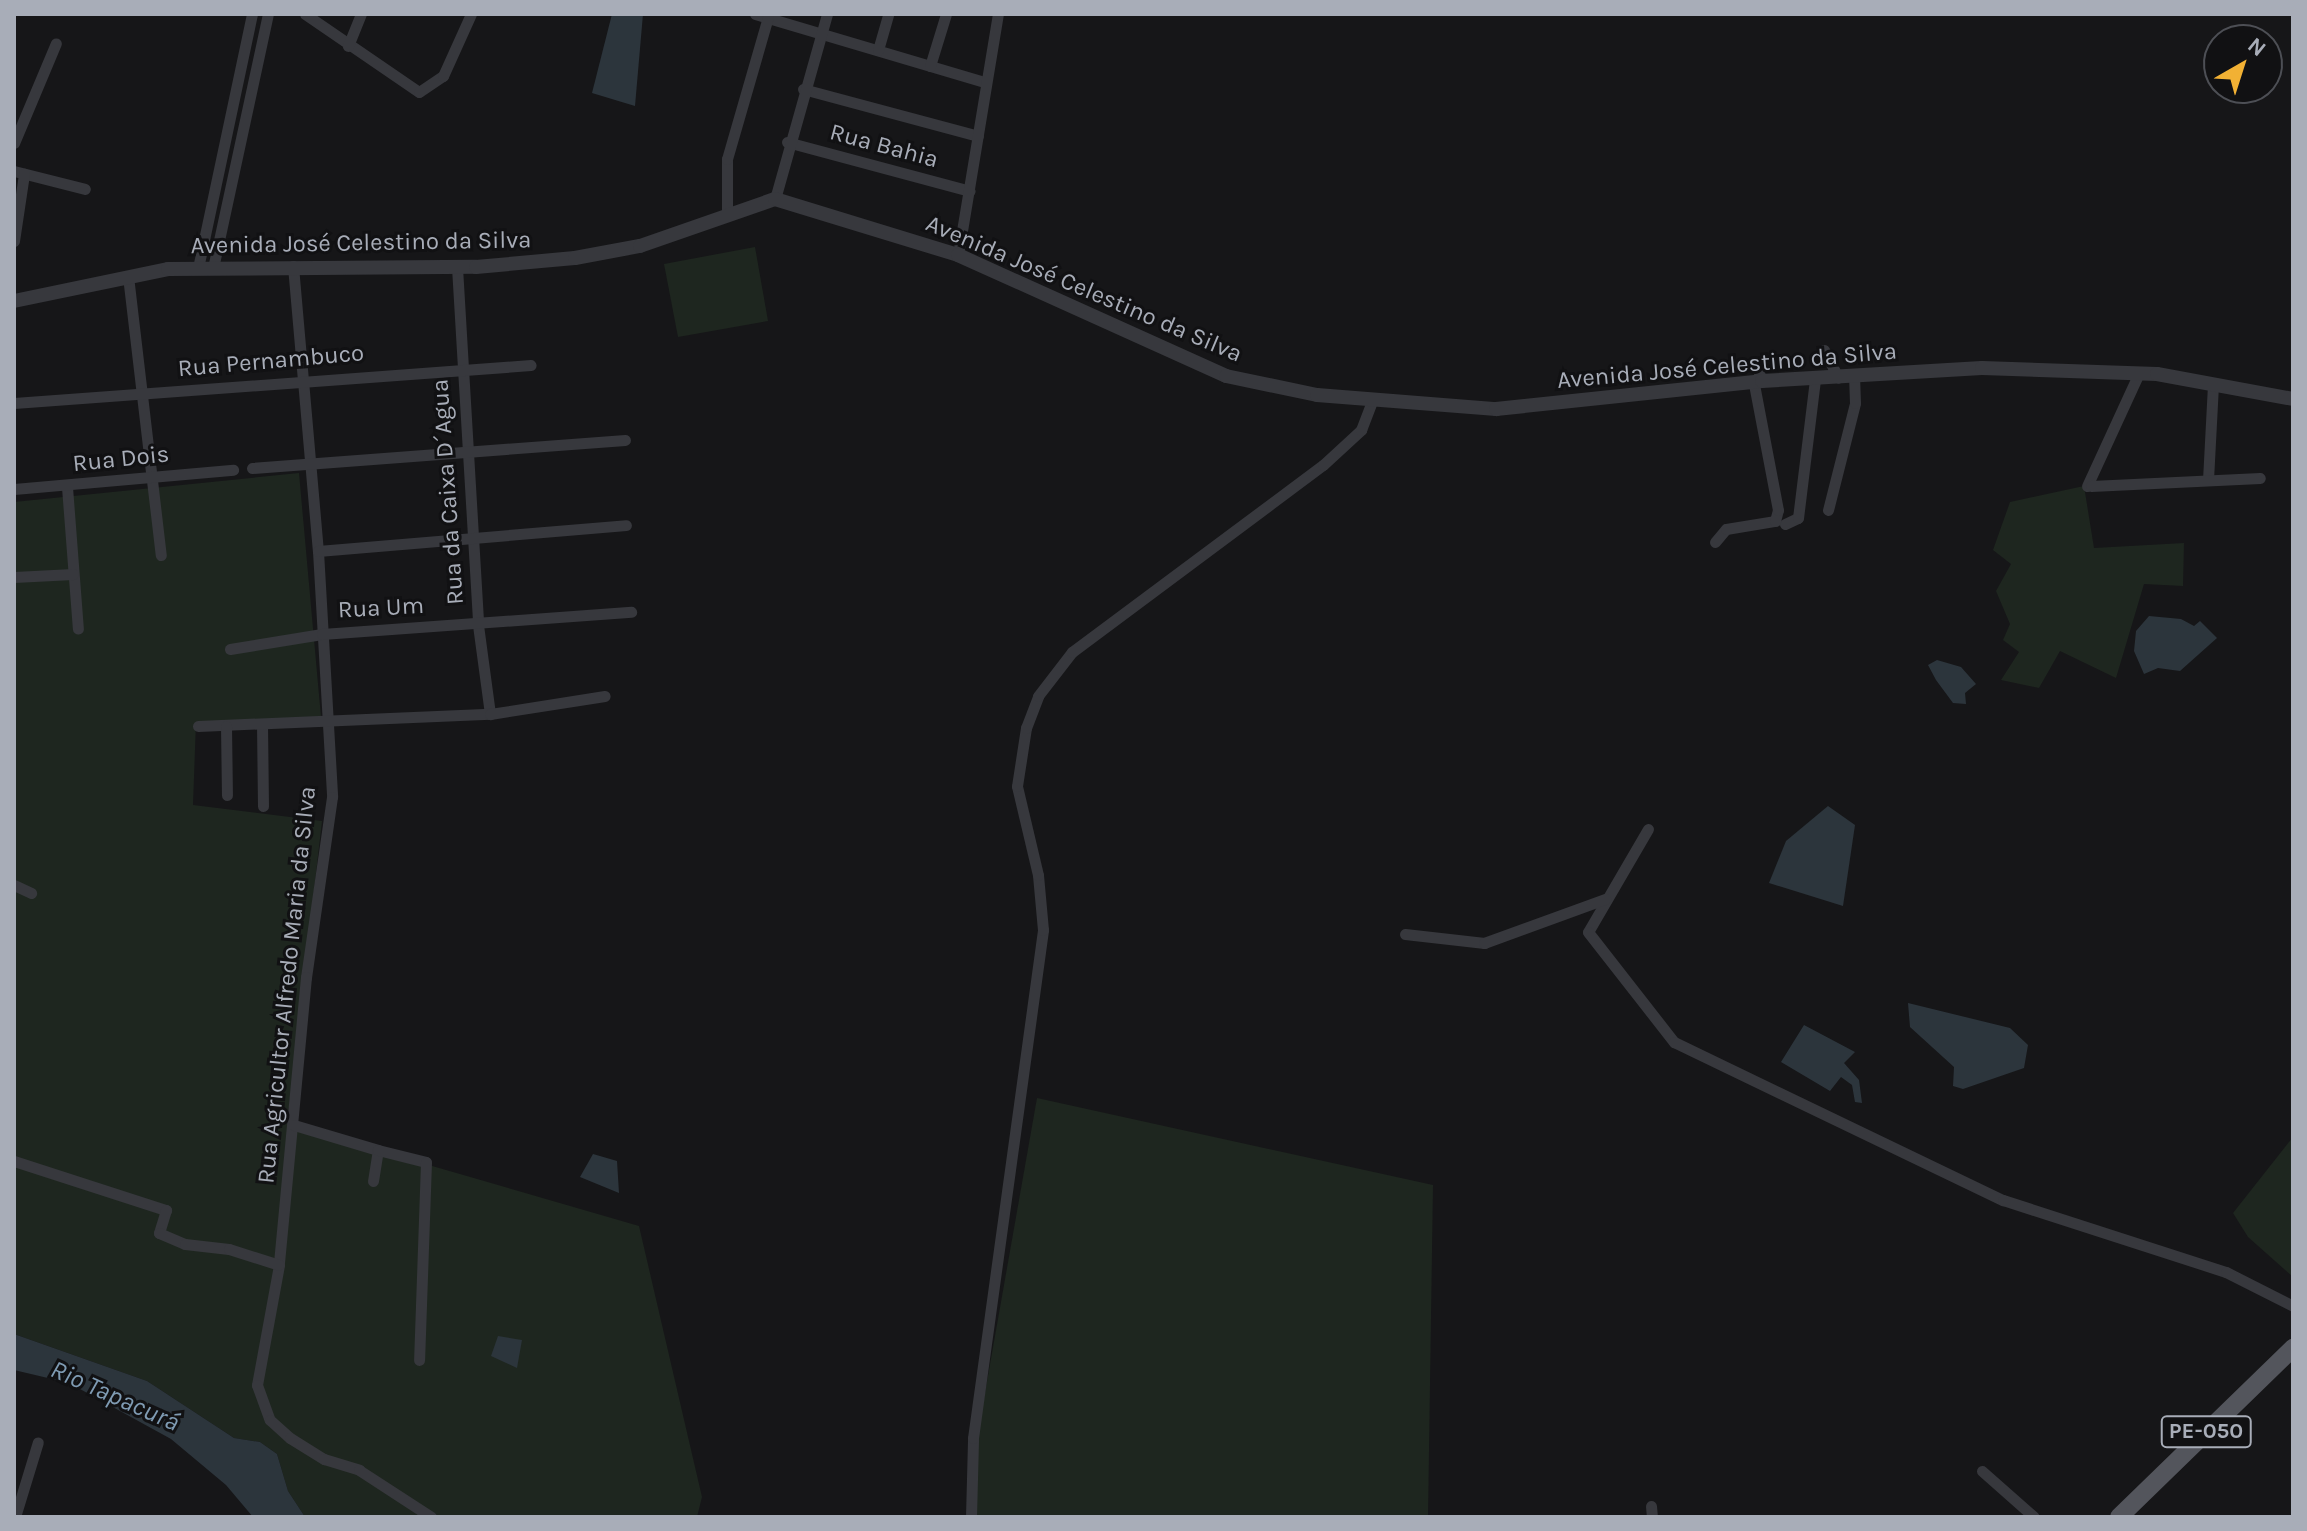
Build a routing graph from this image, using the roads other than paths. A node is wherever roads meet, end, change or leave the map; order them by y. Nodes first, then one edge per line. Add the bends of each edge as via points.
1 (252, 14) edge
2 (268, 14) edge
3 (305, 14) edge
4 (361, 14) edge
5 (471, 14) edge
6 (755, 14) edge
7 (827, 14) edge
8 (888, 14) edge
9 (946, 14) edge
10 (998, 14) edge
11 (768, 17) junction
12 (822, 30) junction
13 (56, 43) dead end
14 (348, 46) junction
15 (878, 50) junction
16 (930, 66) junction
17 (985, 82) junction
18 (803, 89) junction
19 (978, 136) junction
20 (787, 142) junction
21 (14, 143) edge
22 (19, 172) edge
23 (85, 189) dead end
24 (970, 191) junction
25 (775, 199) junction
26 (727, 213) junction
27 (14, 241) edge
28 (958, 255) junction
29 (293, 266) junction
30 (457, 267) junction
31 (198, 268) junction
32 (213, 268) junction
33 (128, 276) junction
34 (14, 301) edge
35 (1824, 350) dead end
36 (1756, 364) dead end
37 (531, 365) dead end
38 (462, 366) junction
39 (2139, 373) junction
40 (1854, 377) junction
41 (1838, 378) junction
42 (1815, 379) junction
43 (301, 380) junction
44 (1758, 382) junction
45 (2213, 384) junction
46 (144, 394) junction
47 (2293, 399) edge
48 (1372, 401) junction
49 (14, 403) edge
50 (625, 440) dead end
51 (468, 452) junction
52 (309, 464) junction
53 (252, 468) dead end
54 (233, 470) dead end
55 (153, 477) junction
56 (2260, 478) dead end
57 (2208, 480) junction
58 (67, 487) junction
59 (14, 489) edge
60 (1828, 510) dead end
61 (1785, 524) dead end
62 (626, 525) dead end
63 (474, 537) junction
64 (1715, 542) dead end
65 (318, 551) junction
66 (161, 555) dead end
67 (73, 574) junction
68 (14, 577) edge
69 (631, 612) dead end
70 (478, 625) junction
71 (78, 629) dead end
72 (322, 634) junction
73 (230, 649) dead end
74 (605, 696) dead end
75 (490, 714) junction
76 (328, 723) junction
77 (262, 724) junction
78 (198, 726) dead end
79 (226, 726) junction
80 (227, 795) dead end
81 (263, 806) dead end
82 (1648, 829) dead end
83 (14, 885) edge
84 (31, 893) dead end
85 (1605, 899) junction
86 (1405, 934) dead end
87 (294, 1125) junction
88 (378, 1150) junction
89 (14, 1161) edge
90 (373, 1181) dead end
91 (279, 1265) junction
92 (2293, 1306) edge
93 (2293, 1348) edge
94 (419, 1360) dead end
95 (38, 1442) dead end
96 (1982, 1471) dead end
97 (15, 1517) edge
98 (431, 1517) edge
99 (971, 1517) edge
100 (2034, 1517) edge
101 (2119, 1517) edge

1 - 31 street
2 - 32 street
3 - 14 street
4 - 14 street
5 - 14 street via 443,76 427,90 405,86
6 - 11 street
7 - 12 street
8 - 15 street
9 - 16 street
10 - 17 street
11 - 12 street
11 - 26 street via 727,159
12 - 15 street
12 - 18 street
13 - 21 street
15 - 16 street
16 - 17 street
17 - 19 street
18 - 19 street
18 - 20 street
19 - 24 street
20 - 24 street, Rua Bahia
20 - 25 street
22 - 23 street
22 - 27 street
24 - 28 street
25 - 26 street, Avenida José Celestino da Silva
25 - 28 street, Avenida José Celestino da Silva
26 - 30 street, Avenida José Celestino da Silva via 602,255
28 - 48 street, Avenida José Celestino da Silva via 1226,376
29 - 30 street, Avenida José Celestino da Silva
29 - 32 street, Avenida José Celestino da Silva
29 - 43 street, Rua Agricultor Alfredo Maria da Silva
30 - 38 street, Rua da Caixa D´Agua
31 - 32 street, Avenida José Celestino da Silva
31 - 33 street, Avenida José Celestino da Silva
33 - 34 street, Avenida José Celestino da Silva
33 - 46 street
35 - 41 street
36 - 44 street
37 - 38 street, Rua Pernambuco
38 - 43 street, Rua Pernambuco
38 - 51 street, Rua da Caixa D´Agua
39 - 40 street, Avenida José Celestino da Silva via 1982,368
39 - 45 street, Avenida José Celestino da Silva
39 - 57 street via 2088,486
40 - 41 street, Avenida José Celestino da Silva
40 - 60 street via 1855,403
41 - 42 street, Avenida José Celestino da Silva
42 - 44 street, Avenida José Celestino da Silva
42 - 61 street via 1798,518
43 - 46 street, Rua Pernambuco
43 - 52 street, Rua Agricultor Alfredo Maria da Silva
44 - 48 street, Avenida José Celestino da Silva via 1496,409
44 - 64 street via 1778,510 1775,521 1726,529
45 - 47 street, Avenida José Celestino da Silva
45 - 57 street
46 - 49 street, Rua Pernambuco
46 - 55 street
48 - 99 street via 1364,425 1323,465 1072,652 1052,673 1034,707 1018,756 1017,786 1038,875 1043,930 973,1438
50 - 51 street
51 - 52 street
51 - 63 street, Rua da Caixa D´Agua
52 - 53 street
52 - 65 street, Rua Agricultor Alfredo Maria da Silva
54 - 55 street, Rua Dois
55 - 58 street, Rua Dois
55 - 66 street
56 - 57 street
58 - 59 street, Rua Dois
58 - 67 street
62 - 63 street
63 - 65 street
63 - 70 street, Rua da Caixa D´Agua
65 - 72 street, Rua Agricultor Alfredo Maria da Silva
67 - 68 street
67 - 71 street
69 - 70 street, Rua Um
70 - 72 street, Rua Um
70 - 75 street, Rua da Caixa D´Agua
72 - 73 street, Rua Um
72 - 76 street, Rua Agricultor Alfredo Maria da Silva
74 - 75 street
75 - 76 street
76 - 77 street
76 - 87 street, Rua Agricultor Alfredo Maria da Silva via 332,797 306,977
77 - 79 street
77 - 81 street
78 - 79 street
79 - 80 street
82 - 85 street
83 - 84 street
85 - 86 street via 1484,943
85 - 92 street via 1589,927 1591,941 1660,1030 1681,1047 2003,1200 2226,1272
87 - 88 street
87 - 91 street, Rua Agricultor Alfredo Maria da Silva
88 - 90 street
88 - 94 street via 426,1162
89 - 91 street via 166,1210 159,1233 185,1244
91 - 98 street, Rua Agricultor Alfredo Maria da Silva via 257,1385 270,1420 307,1450 359,1470
93 - 101 main road, PE-050
95 - 97 street
96 - 100 street

